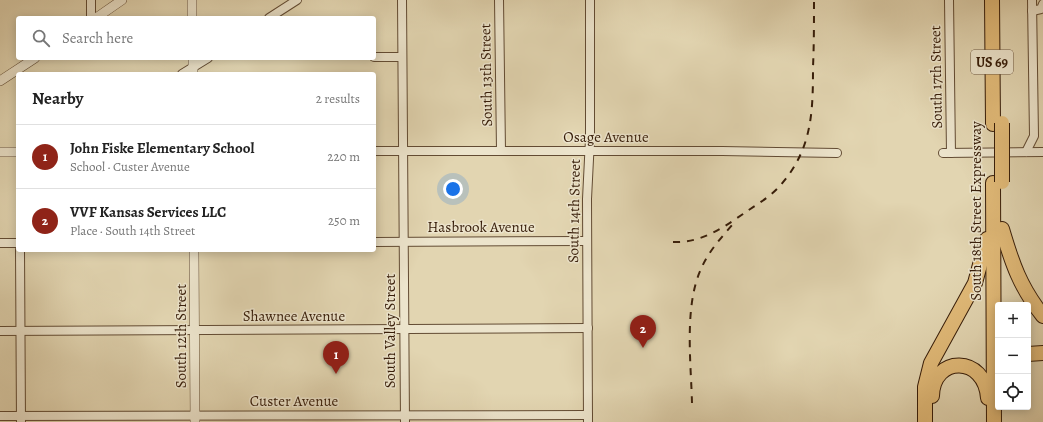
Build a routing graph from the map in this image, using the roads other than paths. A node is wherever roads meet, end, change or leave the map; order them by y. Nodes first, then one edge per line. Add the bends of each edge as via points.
1 (91, 0) edge
2 (122, 0) edge
3 (192, 0) edge
4 (297, 0) edge
5 (402, 0) edge
6 (499, 0) edge
7 (590, 0) edge
8 (949, 0) edge
9 (992, 0) edge
10 (1001, 0) edge
11 (1032, 0) edge
12 (1043, 4) edge
13 (1032, 11) junction
14 (91, 16) edge
15 (99, 16) edge
16 (192, 16) edge
17 (273, 16) edge
18 (376, 57) edge
19 (402, 57) junction
20 (33, 60) edge
21 (204, 60) edge
22 (193, 66) edge
23 (185, 72) edge
24 (0, 81) edge
25 (997, 124) junction
26 (403, 150) junction
27 (501, 150) junction
28 (376, 151) edge
29 (0, 152) edge
30 (16, 152) edge
31 (589, 152) junction
32 (1026, 152) junction
33 (1043, 152) edge
34 (837, 153) dead end
35 (997, 182) junction
36 (992, 217) junction
37 (1002, 229) junction
38 (587, 241) junction
39 (376, 242) edge
40 (404, 242) junction
41 (0, 243) edge
42 (16, 243) edge
43 (20, 252) edge
44 (194, 252) edge
45 (1003, 302) edge
46 (1043, 316) edge
47 (588, 328) junction
48 (404, 329) junction
49 (194, 330) junction
50 (0, 331) edge
51 (21, 331) junction
52 (1043, 353) edge
53 (1031, 354) edge
54 (1002, 410) edge
55 (0, 416) edge
56 (588, 418) edge
57 (21, 419) edge
58 (195, 419) edge
59 (405, 419) edge
60 (997, 421) edge
61 (925, 422) edge
62 (932, 422) edge

1 - 14 street
2 - 15 street
3 - 16 street
4 - 17 street
5 - 19 street, South Valley Street
6 - 27 street, South 13th Street
7 - 31 street, South 14th Street
8 - 32 street, South 17th Street via 947,153
9 - 25 highway, South 18th Street Expressway / US 69
10 - 25 highway, South 18th Street Expressway / US 69
11 - 13 street
12 - 13 street via 1041,8
13 - 32 street via 1034,136
18 - 19 street
19 - 26 street, South Valley Street
20 - 24 street
21 - 22 street
22 - 23 street
25 - 35 highway, South 18th Street Expressway / US 69
26 - 27 street, Osage Avenue
26 - 28 street, Osage Avenue
26 - 40 street, South Valley Street
27 - 31 street, Osage Avenue
29 - 30 street
31 - 34 street, Osage Avenue
31 - 38 street, South 14th Street
32 - 33 street
35 - 36 highway, South 18th Street Expressway / US 69
35 - 37 highway, South 18th Street Expressway / US 69
36 - 60 highway, South 18th Street Expressway / US 69
36 - 61 highway via 975,283 936,352 928,373 925,387
37 - 45 highway, South 18th Street Expressway / US 69
37 - 46 highway via 1018,277
38 - 40 street, Hasbrook Avenue
38 - 47 street, South 14th Street
39 - 40 street, Hasbrook Avenue
40 - 48 street, South Valley Street
41 - 42 street
43 - 51 street
44 - 49 street, South 12th Street
47 - 48 street, Shawnee Avenue
47 - 56 street, South 14th Street
48 - 49 street, Shawnee Avenue
48 - 59 street, South Valley Street
49 - 51 street, Shawnee Avenue
49 - 58 street, South 12th Street
50 - 51 street, Shawnee Avenue
51 - 57 street
52 - 53 highway
54 - 60 highway
55 - 57 street, Custer Avenue
56 - 59 street, Custer Avenue
57 - 58 street, Custer Avenue
58 - 59 street, Custer Avenue
60 - 62 highway via 989,405 982,377 976,370 963,365 947,369 935,381 932,392

